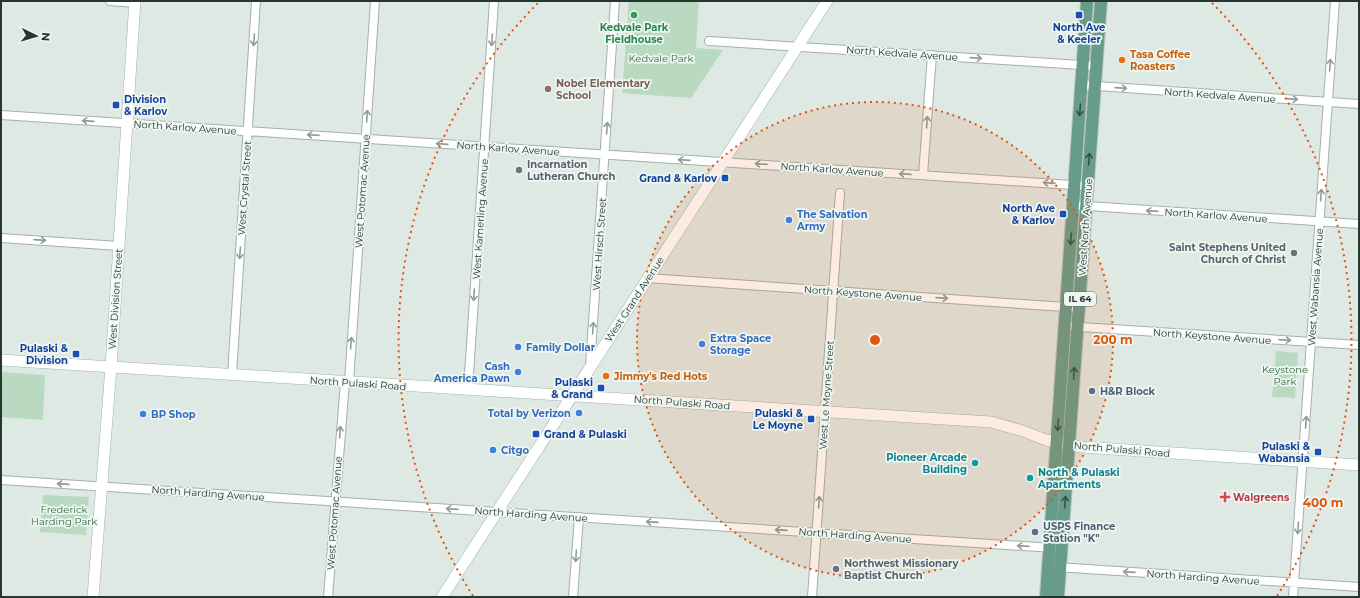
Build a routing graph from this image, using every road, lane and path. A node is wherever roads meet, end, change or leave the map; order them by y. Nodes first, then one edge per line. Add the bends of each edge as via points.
1 (110, 1) edge
2 (256, 1) edge
3 (375, 1) edge
4 (494, 1) edge
5 (615, 1) edge
6 (827, 1) edge
7 (1088, 1) edge
8 (1101, 1) edge
9 (1335, 1) edge
10 (135, 2) edge
11 (709, 41) dead end
12 (798, 47) junction
13 (932, 56) junction
14 (1083, 65) junction
15 (1096, 66) junction
16 (1082, 85) junction
17 (1095, 86) junction
18 (1328, 102) junction
19 (1359, 104) edge
20 (1, 115) edge
21 (127, 124) junction
22 (248, 131) junction
23 (365, 139) junction
24 (484, 147) junction
25 (605, 154) junction
26 (723, 162) junction
27 (923, 175) junction
28 (1075, 185) junction
29 (1088, 186) junction
30 (840, 193) dead end
31 (1073, 205) junction
32 (1086, 206) junction
33 (1320, 222) junction
34 (1359, 224) edge
35 (1, 238) edge
36 (119, 246) junction
37 (647, 278) junction
38 (833, 291) junction
39 (1066, 307) junction
40 (1079, 308) junction
41 (1065, 326) junction
42 (1078, 327) junction
43 (1311, 342) junction
44 (1359, 345) edge
45 (1, 360) edge
46 (111, 367) junction
47 (590, 367) junction
48 (232, 375) junction
49 (347, 382) junction
50 (468, 389) junction
51 (572, 396) junction
52 (825, 412) junction
53 (1056, 442) junction
54 (1069, 444) junction
55 (1303, 461) junction
56 (1359, 465) edge
57 (1, 480) edge
58 (102, 486) junction
59 (335, 501) junction
60 (496, 512) junction
61 (579, 517) junction
62 (816, 532) junction
63 (1049, 547) junction
64 (1062, 548) junction
65 (1048, 566) junction
66 (1060, 567) junction
67 (1294, 583) junction
68 (1359, 587) edge
69 (93, 597) edge
70 (328, 597) edge
71 (442, 597) edge
72 (573, 597) edge
73 (812, 597) edge
74 (1046, 597) edge
75 (1058, 597) edge
76 (1293, 597) edge

1 - 10 street
2 -> 22 street, West Crystal Street
23 -> 3 street, West Potomac Avenue
4 -> 24 street, West Kamerling Avenue
25 -> 5 street, West Hirsch Street
6 - 12 main road, West Grand Avenue
7 - 14 main road, West North Avenue / IL 64
8 - 15 main road, West North Avenue / IL 64
18 -> 9 street, West Wabansia Avenue
10 - 21 main road, West Division Street
11 - 12 street, North Kedvale Avenue
12 - 13 street, North Kedvale Avenue
12 - 26 main road, West Grand Avenue
13 -> 14 street, North Kedvale Avenue
27 -> 13 street
14 - 15 street, North Kedvale Avenue
14 - 16 main road, West North Avenue / IL 64
15 - 17 main road, West North Avenue / IL 64
16 - 17 street, North Kedvale Avenue
16 -> 28 main road, West North Avenue / IL 64
17 -> 18 street, North Kedvale Avenue
29 -> 17 main road, West North Avenue / IL 64
18 - 19 street, North Kedvale Avenue
33 -> 18 street, West Wabansia Avenue
21 -> 20 street, North Karlov Avenue
21 - 22 street, North Karlov Avenue
21 - 36 main road, West Division Street
23 -> 22 street, North Karlov Avenue
22 -> 48 street, West Crystal Street
24 -> 23 street, North Karlov Avenue
49 -> 23 street, West Potomac Avenue
24 - 25 street, North Karlov Avenue
24 -> 50 street, West Kamerling Avenue
26 -> 25 street, North Karlov Avenue
47 -> 25 street, West Hirsch Street
27 -> 26 street, North Karlov Avenue
26 - 37 main road, West Grand Avenue
28 -> 27 street, North Karlov Avenue
28 - 29 street, North Karlov Avenue
28 - 31 main road, West North Avenue / IL 64
29 - 32 main road, West North Avenue / IL 64
30 - 38 street, West Le Moyne Street
31 - 32 street, North Karlov Avenue
31 -> 39 main road, West North Avenue / IL 64
33 -> 32 street, North Karlov Avenue
32 - 40 main road, West North Avenue / IL 64
33 - 34 street, North Karlov Avenue
33 - 43 street, West Wabansia Avenue
35 -> 36 street
36 - 46 main road, West Division Street
37 - 38 street, North Keystone Avenue
37 - 47 main road, West Grand Avenue
38 -> 39 street, North Keystone Avenue
38 - 52 street, West Le Moyne Street
39 - 40 street, North Keystone Avenue
39 - 41 main road, West North Avenue / IL 64
40 - 42 main road, West North Avenue / IL 64
41 - 42 street, North Keystone Avenue
41 -> 53 main road, West North Avenue / IL 64
42 -> 43 street, North Keystone Avenue
54 -> 42 main road, West North Avenue / IL 64
43 - 44 street, North Keystone Avenue
55 -> 43 street, West Wabansia Avenue
45 - 46 main road, North Pulaski Road
46 - 48 main road, North Pulaski Road
46 - 58 main road, West Division Street
47 - 51 main road, West Grand Avenue
48 - 49 main road, North Pulaski Road
49 - 50 main road, North Pulaski Road
59 -> 49 street, West Potomac Avenue
50 - 51 main road, North Pulaski Road
51 - 52 main road, North Pulaski Road
51 - 60 main road, West Grand Avenue
52 - 53 main road, North Pulaski Road via 991,422
62 -> 52 street, West Le Moyne Street
53 - 54 main road, North Pulaski Road
53 - 63 main road, West North Avenue / IL 64
54 - 55 main road, North Pulaski Road via 1094,448
64 -> 54 main road, West North Avenue / IL 64
55 - 56 main road, North Pulaski Road
55 -> 67 street, West Wabansia Avenue
58 -> 57 street, North Harding Avenue
58 - 59 street, North Harding Avenue
58 - 69 main road, West Division Street
60 -> 59 street, North Harding Avenue
59 - 70 street, West Potomac Avenue
60 - 61 street, North Harding Avenue
60 - 71 main road, West Grand Avenue
62 -> 61 street, North Harding Avenue
61 -> 72 street
63 -> 62 street, North Harding Avenue
62 - 73 street, West Le Moyne Street
63 - 64 street, North Harding Avenue
63 - 65 main road, West North Avenue / IL 64
64 - 66 main road, West North Avenue / IL 64
65 - 66 street, North Harding Avenue
65 - 74 main road, West North Avenue / IL 64
67 -> 66 street, North Harding Avenue
66 - 75 main road, West North Avenue / IL 64
67 - 68 street, North Harding Avenue
67 - 76 street, West Wabansia Avenue

